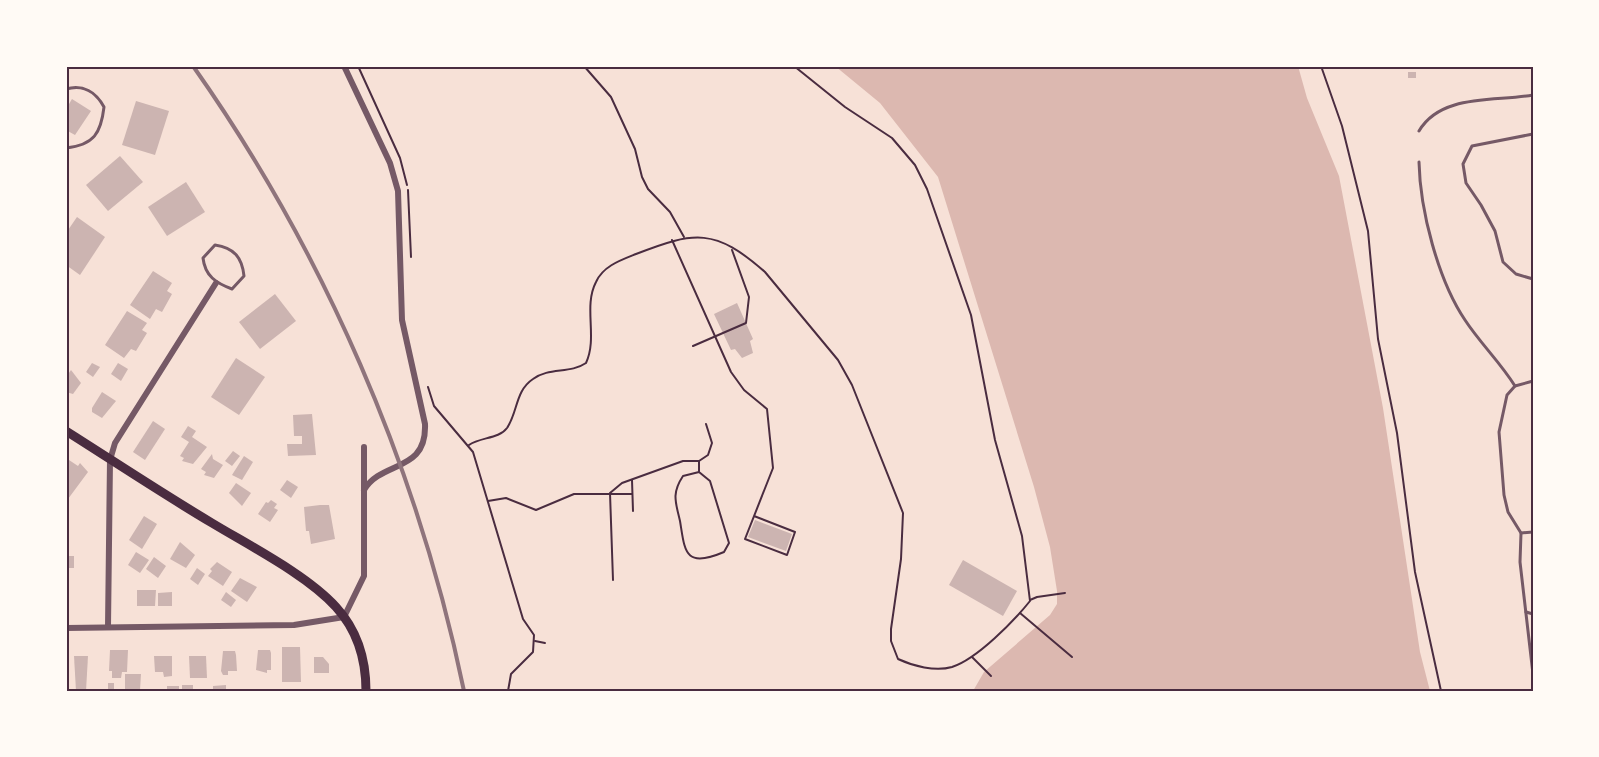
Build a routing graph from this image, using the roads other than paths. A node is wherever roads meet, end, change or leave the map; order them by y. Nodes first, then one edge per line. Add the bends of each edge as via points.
1 (344, 66) edge
2 (66, 89) edge
3 (1533, 95) edge
4 (1419, 131) dead end
5 (1533, 134) edge
6 (1528, 137) junction
7 (1533, 142) edge
8 (66, 148) edge
9 (1419, 162) dead end
10 (1533, 279) edge
11 (216, 283) junction
12 (1533, 381) edge
13 (1515, 386) junction
14 (66, 431) edge
15 (364, 447) dead end
16 (110, 460) junction
17 (363, 490) junction
18 (1533, 532) edge
19 (1521, 533) junction
20 (1526, 612) junction
21 (1533, 614) edge
22 (344, 618) junction
23 (108, 627) junction
24 (66, 628) edge
25 (1533, 674) edge
26 (366, 691) edge

1 - 17 street via 390,163 398,191 402,320 425,434 420,450 407,463 370,478
2 - 8 lane via 90,90 104,107 102,126 94,138
3 - 4 lane via 1464,103 1436,114
5 - 6 lane
6 - 7 lane
6 - 10 lane via 1472,146 1463,164 1466,183 1495,231 1503,262 1516,274
9 - 13 lane via 1420,188 1439,266 1463,318
11 - 11 lane via 232,289 244,276 243,262 228,247 215,245 203,258 204,269
11 - 16 street via 115,443
12 - 13 lane
13 - 19 lane via 1503,409 1499,459 1508,512
14 - 16 main road
15 - 17 street
16 - 22 main road via 260,552 321,594
16 - 23 street
17 - 22 street via 363,576
18 - 19 lane
19 - 20 lane
20 - 21 lane
20 - 25 lane
22 - 23 street via 294,625
22 - 26 main road via 361,649
23 - 24 street

